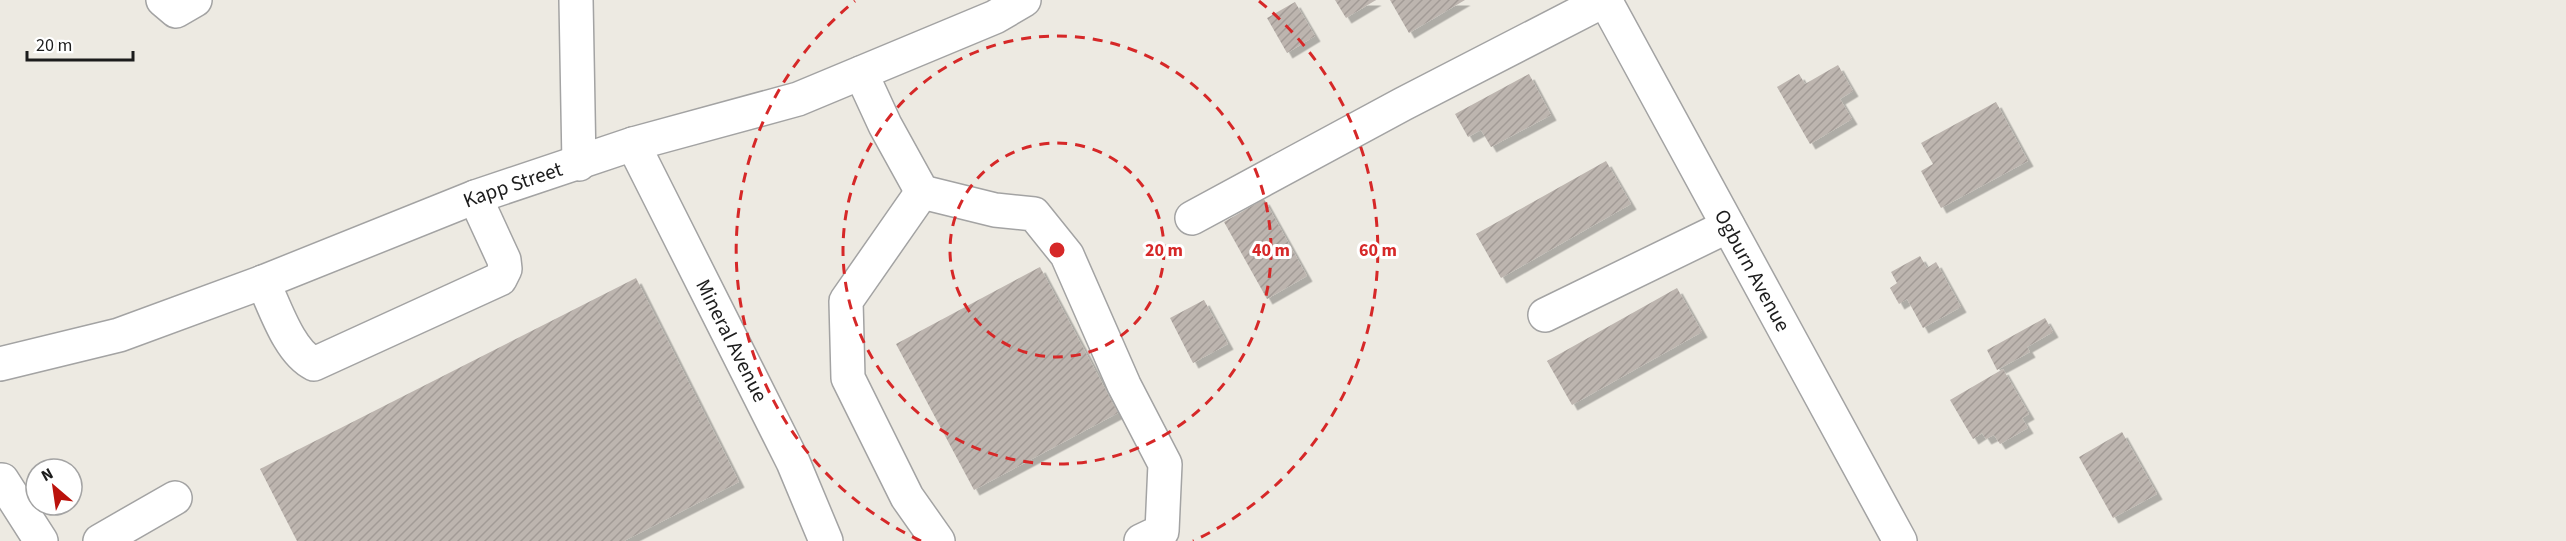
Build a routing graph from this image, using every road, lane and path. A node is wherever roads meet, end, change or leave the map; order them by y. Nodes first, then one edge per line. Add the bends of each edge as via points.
1 (163, 0) edge
2 (195, 0) edge
3 (576, 0) edge
4 (1024, 0) edge
5 (1605, 0) edge
6 (861, 73) junction
7 (633, 144) junction
8 (579, 164) junction
9 (922, 192) junction
10 (475, 197) junction
11 (1192, 218) dead end
12 (1728, 226) junction
13 (263, 282) junction
14 (1545, 315) dead end
15 (0, 364) edge
16 (0, 481) edge
17 (175, 498) dead end
18 (41, 541) edge
19 (100, 541) edge
20 (826, 541) edge
21 (938, 541) edge
22 (1140, 541) edge
23 (1900, 541) edge

1 - 2 street via 176,11
3 - 8 street
4 - 6 street, Kapp Street via 995,17
5 - 11 street
5 - 12 street, Ogburn Avenue
6 - 7 street, Kapp Street via 798,99
6 - 9 street
7 - 8 street, Kapp Street
7 - 20 street, Mineral Avenue via 792,462
8 - 10 street, Kapp Street
9 - 21 street via 846,301 848,378 907,497
9 - 22 street via 995,210 1034,214 1067,255 1124,385 1165,464 1162,531
10 - 13 street, Kapp Street
10 - 13 street via 504,260 500,279 314,364 303,359 296,349
12 - 14 street
12 - 23 street, Ogburn Avenue
13 - 15 street, Kapp Street via 119,335
16 - 18 street
17 - 19 street

